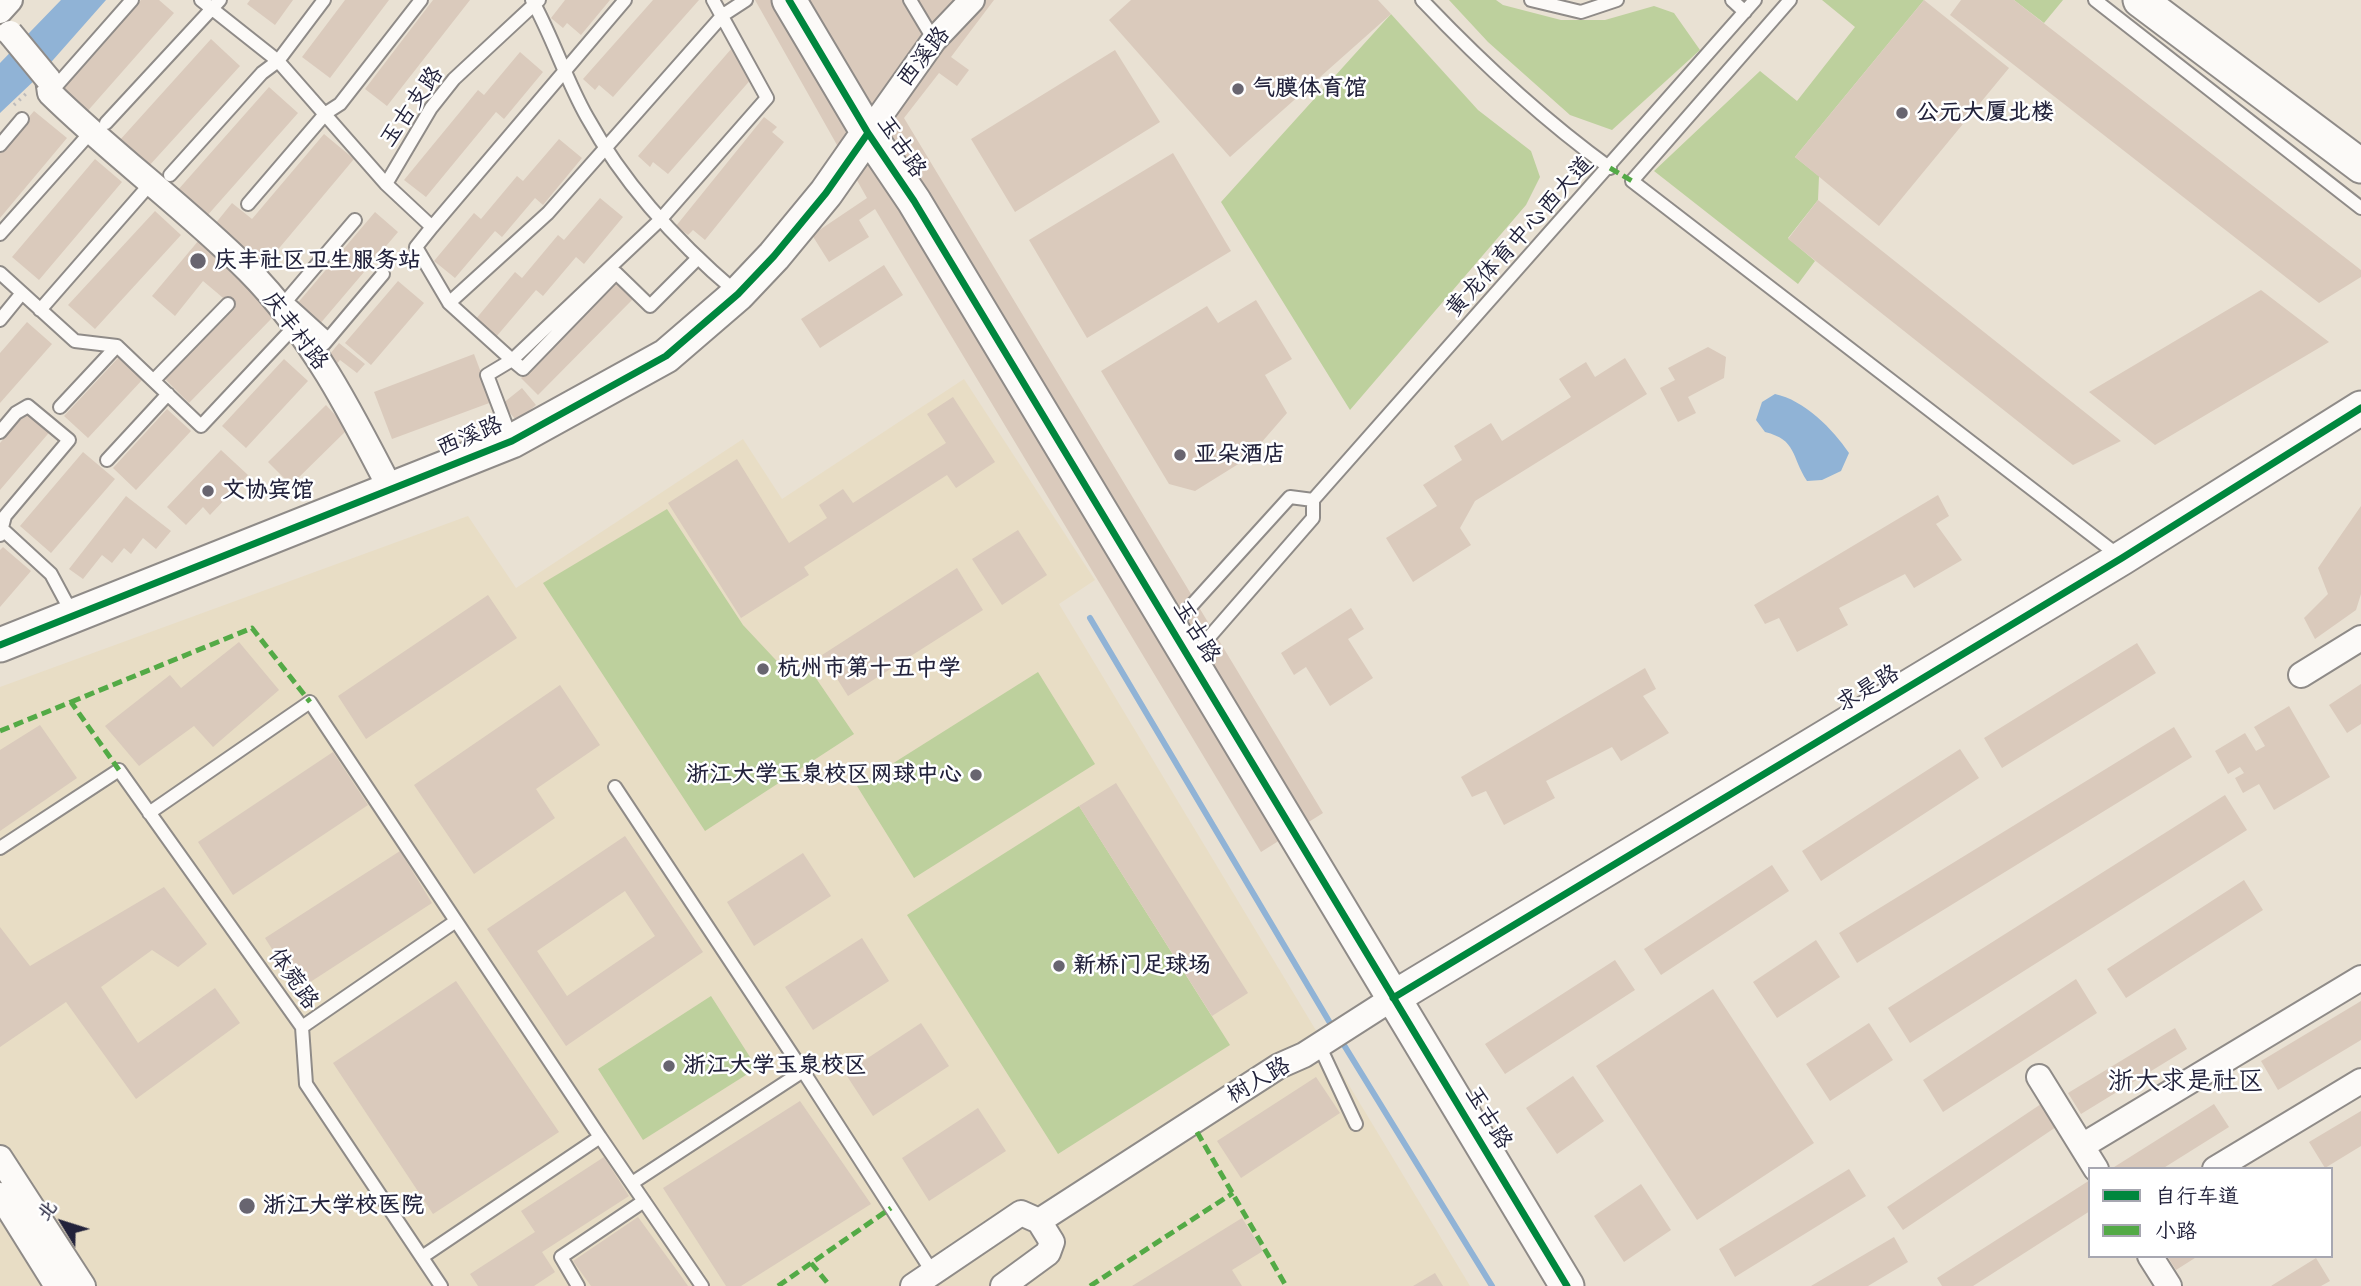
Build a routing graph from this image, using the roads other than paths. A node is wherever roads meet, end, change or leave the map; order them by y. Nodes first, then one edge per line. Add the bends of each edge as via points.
1 (10, 0) edge
2 (132, 0) edge
3 (201, 0) edge
4 (324, 0) edge
5 (421, 0) edge
6 (625, 0) edge
7 (713, 0) edge
8 (746, 0) edge
9 (789, 0) edge
10 (972, 0) edge
11 (1422, 0) edge
12 (1531, 0) edge
13 (1617, 0) edge
14 (1732, 0) edge
15 (1755, 0) edge
16 (1790, 0) edge
17 (2095, 0) edge
18 (2140, 0) edge
19 (535, 2) edge
20 (908, 2) edge
21 (216, 4) edge
22 (1745, 12) junction
23 (723, 15) junction
24 (2, 30) edge
25 (934, 40) junction
26 (278, 61) junction
27 (565, 71) junction
28 (49, 86) junction
29 (326, 113) junction
30 (22, 119) dead end
31 (98, 128) junction
32 (868, 133) junction
33 (0, 145) edge
34 (606, 145) junction
35 (2361, 166) edge
36 (1610, 168) junction
37 (160, 179) junction
38 (386, 184) junction
39 (248, 204) dead end
40 (2361, 208) edge
41 (355, 220) dead end
42 (660, 220) junction
43 (432, 227) junction
44 (0, 234) edge
45 (697, 259) junction
46 (0, 273) edge
47 (383, 274) dead end
48 (22, 293) junction
49 (738, 294) junction
50 (449, 303) junction
51 (228, 304) dead end
52 (40, 310) junction
53 (0, 320) edge
54 (294, 327) junction
55 (117, 346) junction
56 (321, 347) junction
57 (512, 360) junction
58 (154, 380) junction
59 (168, 394) junction
60 (60, 407) dead end
61 (2361, 408) edge
62 (0, 432) edge
63 (512, 441) junction
64 (107, 460) dead end
65 (392, 492) junction
66 (1313, 500) junction
67 (1, 531) edge
68 (2122, 558) junction
69 (74, 617) junction
70 (1171, 628) junction
71 (2361, 638) edge
72 (0, 645) edge
73 (1190, 659) junction
74 (2301, 675) dead end
75 (615, 787) dead end
76 (149, 813) junction
77 (0, 848) edge
78 (456, 921) junction
79 (2361, 978) edge
80 (1380, 1006) junction
81 (302, 1027) junction
82 (1316, 1047) junction
83 (803, 1071) junction
84 (2039, 1077) dead end
85 (2361, 1081) edge
86 (1356, 1124) dead end
87 (600, 1137) junction
88 (2082, 1146) junction
89 (0, 1158) edge
90 (2095, 1167) edge
91 (2218, 1167) edge
92 (632, 1183) junction
93 (0, 1195) edge
94 (644, 1201) junction
95 (1042, 1226) junction
96 (422, 1257) junction
97 (2151, 1258) edge
98 (923, 1279) edge
99 (57, 1286) edge
100 (83, 1286) edge
101 (441, 1286) edge
102 (578, 1286) edge
103 (702, 1286) edge
104 (1003, 1286) edge
105 (1567, 1286) edge
106 (2169, 1286) edge

1 - 24 street
2 - 28 lane
3 - 21 lane
4 - 26 lane
5 - 29 lane via 340,104
6 - 27 lane
7 - 23 lane
8 - 23 lane
9 - 32 main road, 玉古路
10 - 25 street, 西溪路
11 - 36 lane via 1550,125
12 - 13 lane via 1581,12
14 - 22 lane
15 - 22 lane, 黄龙体育中心西大道
16 - 68 lane via 1632,181
17 - 40 lane
18 - 35 main road
19 - 27 lane
19 - 38 lane, 玉古支路 via 454,79 431,108
20 - 25 lane
21 - 26 lane
21 - 31 lane
22 - 36 lane, 黄龙体育中心西大道
23 - 34 lane
23 - 42 lane via 767,98
24 - 28 street, 庆丰村路, bridge
25 - 32 street, 西溪路
26 - 29 lane
26 - 37 lane
27 - 34 lane
27 - 43 lane
28 - 31 street, 庆丰村路
29 - 38 lane
29 - 39 lane
30 - 33 lane
31 - 37 street, 庆丰村路
31 - 44 lane
32 - 49 main road, 西溪路 via 826,193
32 - 70 main road, 玉古路 via 915,201
34 - 42 lane
34 - 50 lane via 548,213
36 - 66 lane, 黄龙体育中心西大道
37 - 52 lane
37 - 54 street, 庆丰村路 via 249,271
38 - 43 lane
41 - 56 lane via 286,301
42 - 45 lane
42 - 57 lane
43 - 50 lane via 416,247
45 - 49 lane
45 - 57 lane via 650,306 617,272 523,369
46 - 48 lane
47 - 56 lane
48 - 52 lane
48 - 53 lane
49 - 63 main road, 西溪路 via 666,356
50 - 57 lane
51 - 58 lane
52 - 55 lane via 75,341
54 - 56 street, 庆丰村路
54 - 59 lane via 201,426
55 - 58 lane
55 - 60 lane
56 - 65 street, 庆丰村路
57 - 63 lane via 487,375
58 - 59 lane
59 - 64 lane
61 - 68 main road, 求是路
62 - 67 lane via 28,406 69,440 5,516
63 - 65 main road, 西溪路
65 - 69 main road, 西溪路
66 - 70 lane via 1290,497
66 - 73 lane, 黄龙体育中心西大道 via 1313,518
67 - 69 lane via 51,574
68 - 80 main road, 求是路
69 - 72 main road, 西溪路
70 - 73 main road, 玉古路
71 - 74 street
73 - 80 main road, 玉古路
75 - 83 lane
76 - 77 lane, 体菀路 via 118,770
76 - 78 lane via 310,702
76 - 81 lane, 体菀路
78 - 81 lane
78 - 87 lane
79 - 88 street
80 - 82 street, 树人路
80 - 105 main road, 玉古路
81 - 96 lane, 体菀路 via 306,1084
82 - 86 lane
82 - 95 street, 树人路 via 1263,1087
83 - 92 lane
83 - 98 lane
84 - 88 street
85 - 91 street
87 - 92 lane
87 - 96 lane
88 - 90 street
89 - 100 street
92 - 94 lane
93 - 99 street
94 - 102 lane via 561,1257
94 - 103 lane
95 - 98 street via 1021,1213
95 - 104 street via 1052,1242 1048,1253
96 - 101 lane, 体菀路
97 - 106 street

